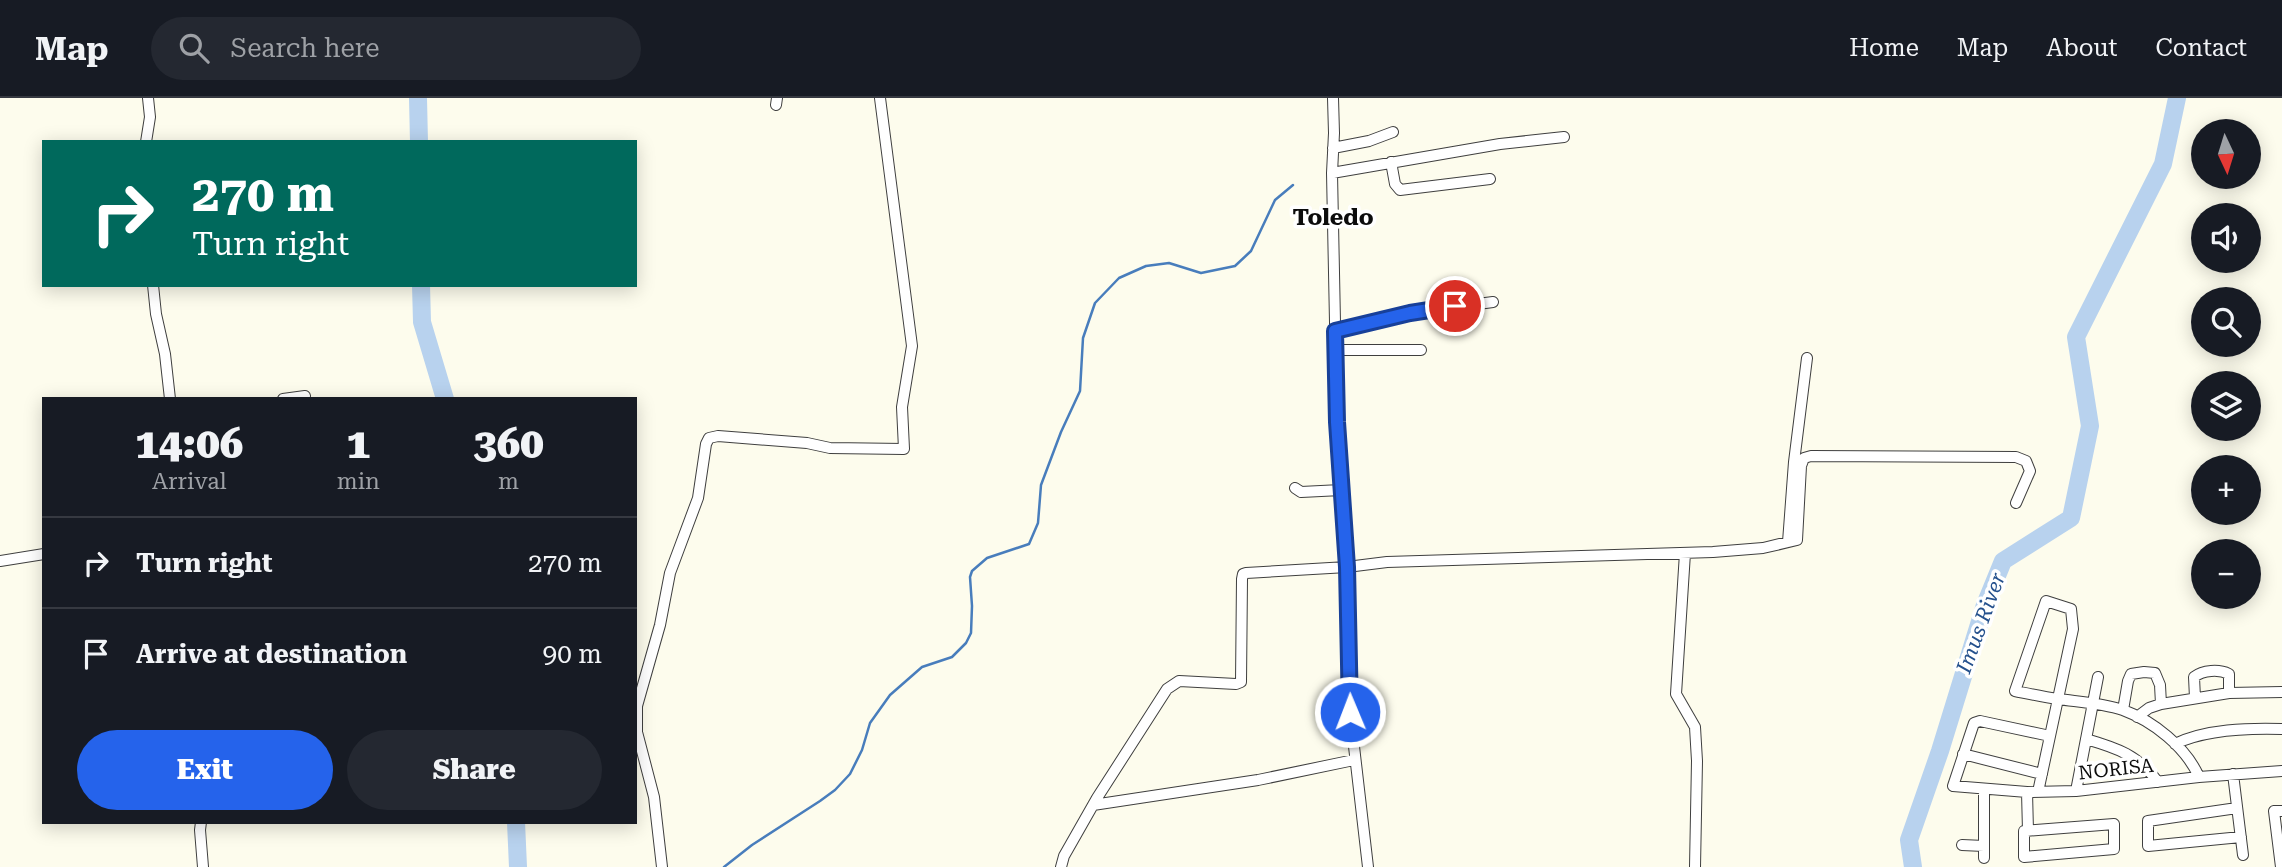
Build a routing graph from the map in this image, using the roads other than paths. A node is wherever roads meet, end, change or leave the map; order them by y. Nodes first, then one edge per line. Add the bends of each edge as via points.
1 (148, 98) edge
2 (880, 98) edge
3 (1333, 98) edge
4 (1392, 132) dead end
5 (1564, 137) dead end
6 (146, 140) edge
7 (1333, 148) junction
8 (1391, 162) junction
9 (1332, 173) junction
10 (1490, 179) dead end
11 (153, 287) edge
12 (1493, 302) dead end
13 (1335, 331) junction
14 (1335, 350) junction
15 (1421, 350) dead end
16 (1807, 358) dead end
17 (305, 396) dead end
18 (170, 397) edge
19 (298, 397) edge
20 (1295, 488) dead end
21 (1341, 490) junction
22 (2016, 502) dead end
23 (1788, 542) junction
24 (1685, 553) junction
25 (42, 554) edge
26 (0, 561) edge
27 (1347, 567) junction
28 (2098, 677) dead end
29 (2282, 692) edge
30 (2230, 693) junction
31 (2195, 698) junction
32 (2059, 699) junction
33 (2093, 703) junction
34 (2161, 704) junction
35 (2123, 710) junction
36 (2137, 717) junction
37 (2282, 729) edge
38 (2050, 736) junction
39 (2086, 739) junction
40 (2175, 744) junction
41 (1963, 754) junction
42 (1354, 760) junction
43 (2282, 771) edge
44 (2042, 774) junction
45 (2233, 774) junction
46 (2199, 777) junction
47 (2158, 782) junction
48 (1984, 789) junction
49 (2076, 791) junction
50 (2033, 792) junction
51 (1093, 805) junction
52 (2237, 808) junction
53 (2282, 811) edge
54 (201, 824) edge
55 (2028, 831) junction
56 (2279, 835) edge
57 (2241, 836) junction
58 (1962, 845) dead end
59 (1984, 846) junction
60 (2244, 855) dead end
61 (1984, 858) dead end
62 (203, 867) edge
63 (662, 867) edge
64 (1061, 867) edge
65 (1368, 867) edge
66 (1695, 867) edge
67 (2281, 867) edge

1 - 6 street
2 - 63 street via 912,346 902,407 904,449 830,449 807,443 709,438 698,498 670,573 637,706
3 - 7 street
4 - 7 street
5 - 8 street
7 - 9 street
8 - 9 street
8 - 10 street via 1395,184 1402,190
9 - 13 street
11 - 18 street
12 - 13 street via 1423,310
13 - 14 street
14 - 15 street
14 - 21 street
16 - 23 street
17 - 19 street
20 - 21 street via 1301,492
21 - 27 street
22 - 23 street via 2030,471 2026,461 2016,457 1811,456 1804,458 1801,466 1797,540
23 - 24 street
24 - 27 street
24 - 66 street via 1676,694 1695,727
25 - 26 street
27 - 42 street
27 - 51 street via 1243,574 1241,681 1174,682
28 - 33 street
29 - 30 street
30 - 31 street
30 - 31 street via 2229,674 2199,673 2194,677
31 - 34 street
32 - 32 street via 2015,691 2046,601 2071,609 2073,629
32 - 33 street
32 - 38 street
33 - 35 street
33 - 39 street
34 - 35 street via 2155,673 2131,674
34 - 36 street
35 - 36 street
36 - 40 street
37 - 40 street via 2216,733
38 - 41 street via 1980,721 1974,723
38 - 44 street
39 - 47 street via 2132,756
39 - 49 street
40 - 46 street
41 - 44 street
41 - 48 street, NORISA via 1953,786
42 - 51 street
42 - 65 street
43 - 45 street, NORISA
44 - 50 street
45 - 46 street, NORISA
45 - 52 street
46 - 47 street, NORISA
47 - 49 street, NORISA
48 - 50 street, NORISA
48 - 59 street
49 - 50 street, NORISA
50 - 55 street
51 - 64 street
52 - 57 street
52 - 57 street via 2148,821 2148,846
53 - 56 street via 2274,811
54 - 62 street
55 - 55 street via 2024,831 2024,857 2114,849 2114,824
56 - 67 street
57 - 60 street
58 - 59 street
59 - 61 street

